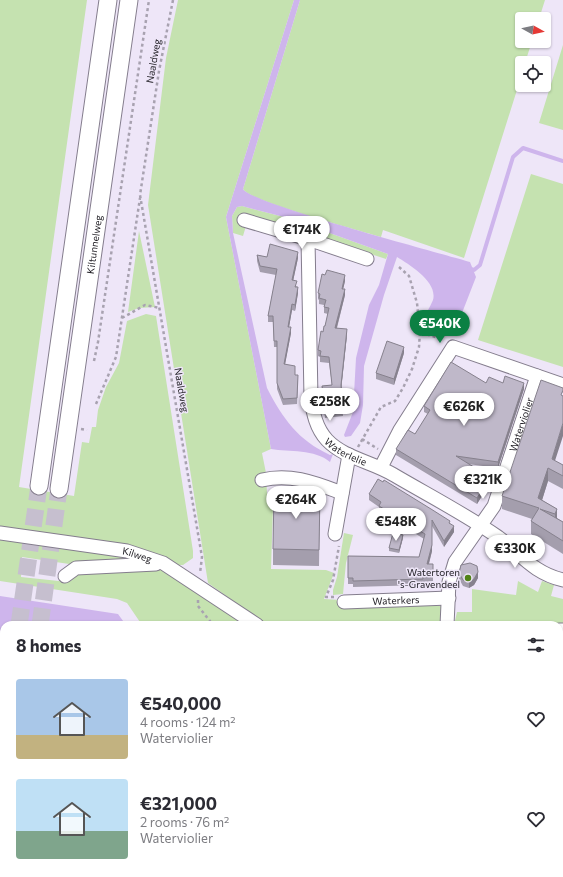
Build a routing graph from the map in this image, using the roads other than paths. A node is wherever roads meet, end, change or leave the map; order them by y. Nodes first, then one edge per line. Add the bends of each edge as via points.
1 (108, 0) edge
2 (129, 0) edge
3 (244, 220) dead end
4 (308, 239) junction
5 (367, 259) dead end
6 (537, 376) junction
7 (563, 385) edge
8 (351, 456) junction
9 (381, 467) junction
10 (262, 480) dead end
11 (39, 486) tunnel mouth
12 (59, 489) tunnel mouth
13 (342, 493) junction
14 (481, 527) junction
15 (0, 533) edge
16 (335, 534) road end
17 (163, 563) junction
18 (65, 576) dead end
19 (563, 580) edge
20 (449, 598) junction
21 (344, 602) dead end
22 (251, 621) edge
23 (447, 621) edge

1 - 11 main road, Kiltunnelweg
2 - 12 main road, Kiltunnelweg
3 - 4 street
4 - 5 street
4 - 8 street, Waterlelie via 313,415 327,440
6 - 7 street
6 - 9 street via 453,347 400,430
6 - 14 street, Waterviolier via 494,506
8 - 9 street, Waterlelie
8 - 13 street
9 - 14 street, Waterlelie
10 - 13 street via 274,477 303,479
13 - 16 street
14 - 19 street via 534,569
14 - 20 street, Waterviolier via 455,562 449,582
15 - 17 street, Kilweg via 127,551
17 - 18 street via 76,568
17 - 22 street, Kilweg
20 - 21 street, Waterkers
20 - 23 street, Waterviolier

